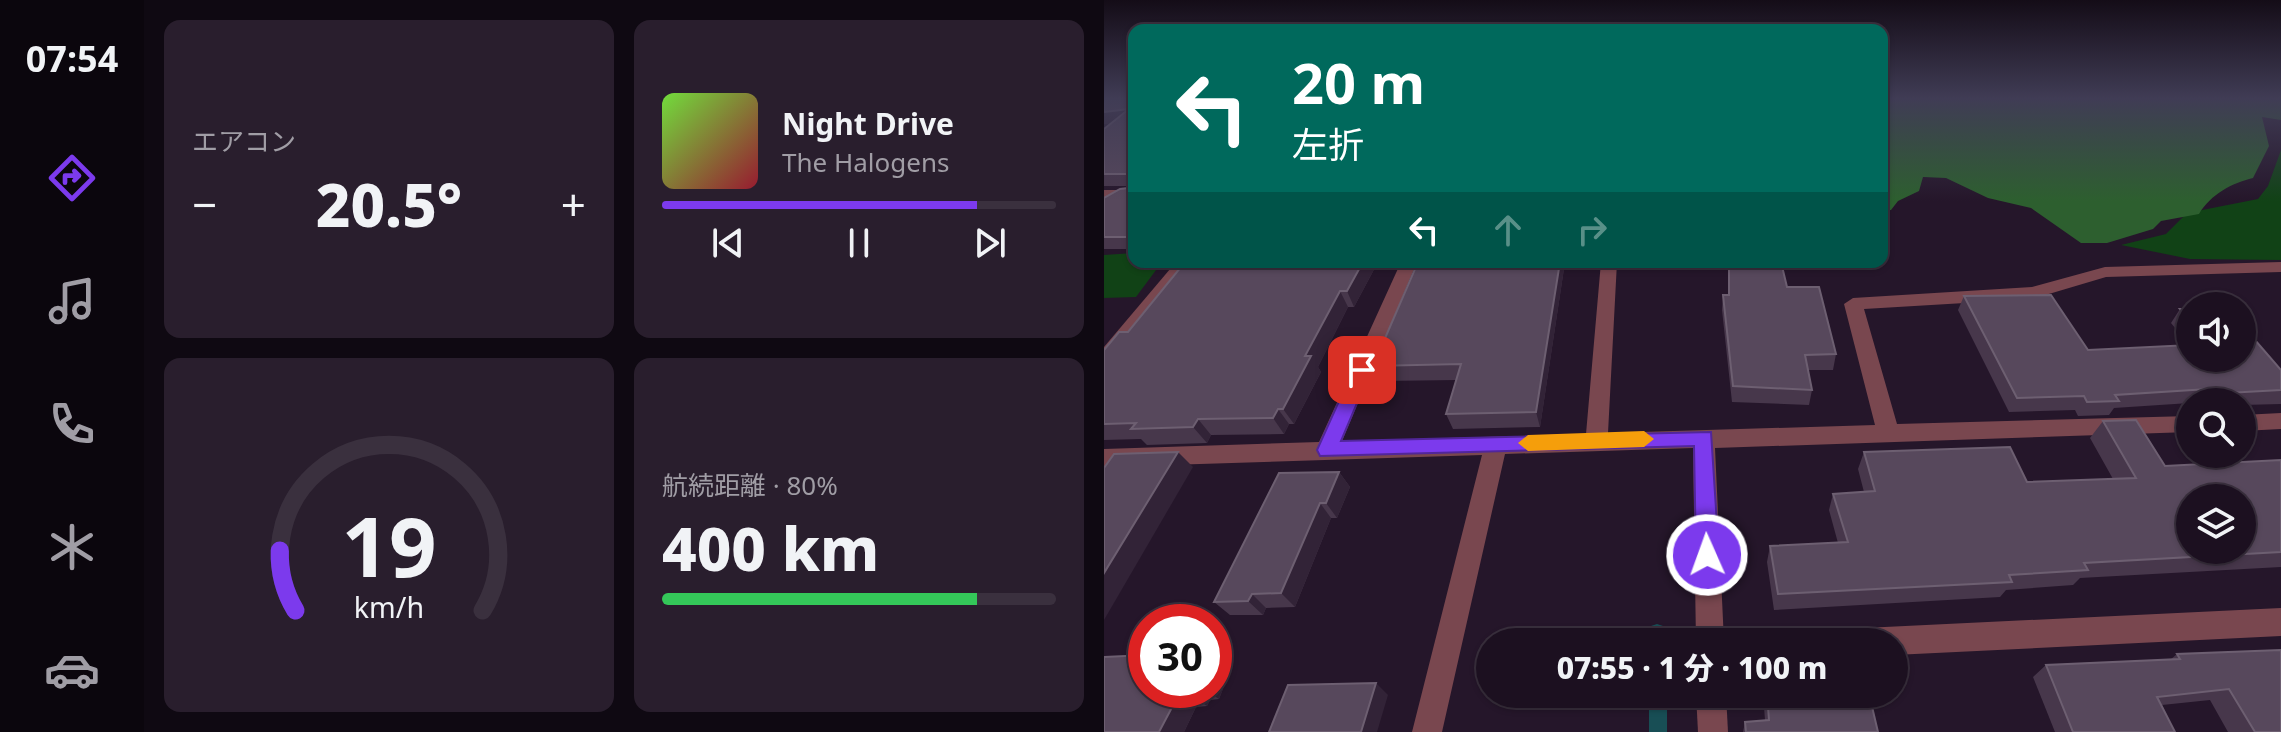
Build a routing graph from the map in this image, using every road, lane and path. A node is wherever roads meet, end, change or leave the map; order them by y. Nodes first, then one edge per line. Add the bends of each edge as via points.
1 (1104, 194) edge
2 (1128, 194) edge
3 (2281, 267) edge
4 (1180, 268) edge
5 (1406, 268) edge
6 (1609, 268) edge
7 (1104, 360) edge
8 (2281, 421) edge
9 (2256, 422) edge
10 (2176, 424) edge
11 (1888, 433) junction
12 (1704, 438) junction
13 (1596, 441) junction
14 (1496, 444) junction
15 (1327, 450) junction
16 (1104, 458) edge
17 (2281, 622) edge
18 (1710, 628) edge
19 (1908, 640) edge
20 (1712, 708) edge
21 (1427, 732) edge
22 (1713, 732) edge

1 - 2 street
3 - 11 street via 2105,272 2032,293 1853,304
4 - 7 street
5 - 15 street
6 - 13 street
8 - 9 street
10 - 11 street
11 - 12 street
12 - 13 street
12 - 18 street
13 - 14 street
14 - 15 street
14 - 21 street
15 - 16 street
17 - 19 street
20 - 22 street

